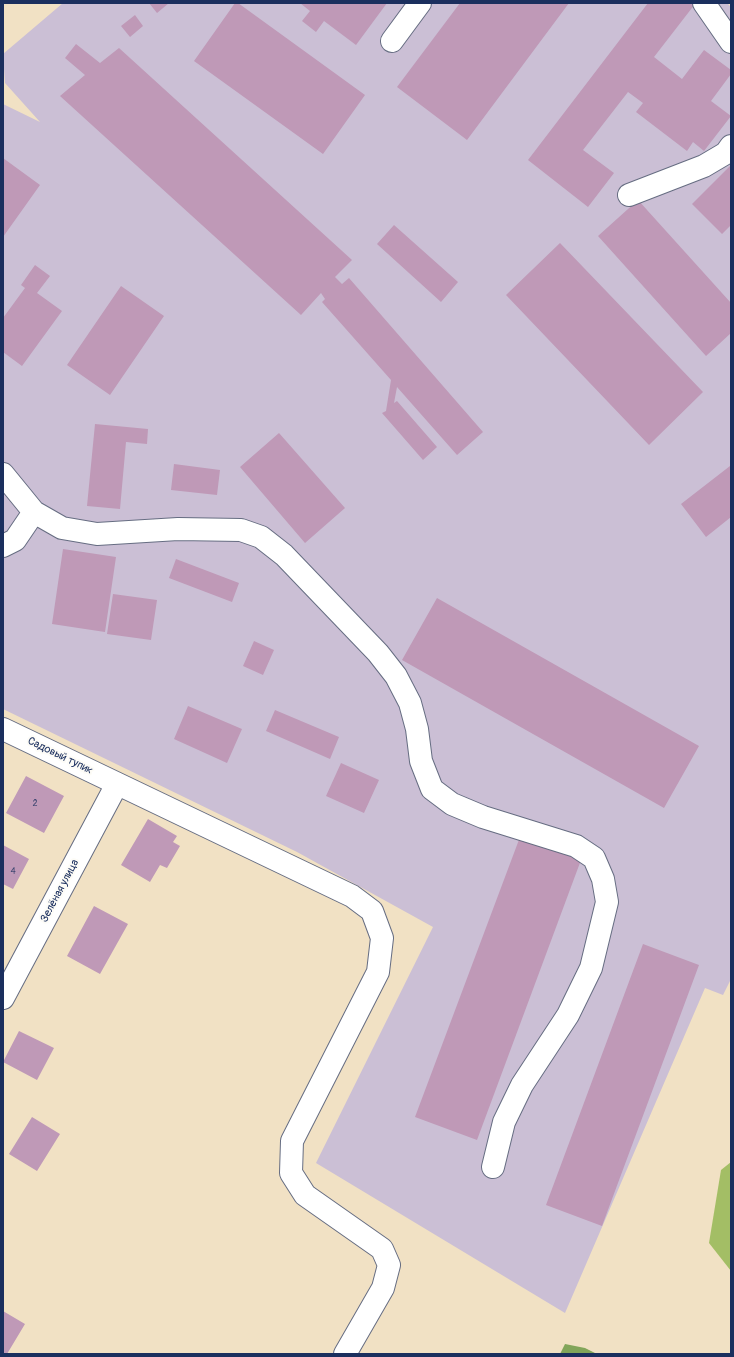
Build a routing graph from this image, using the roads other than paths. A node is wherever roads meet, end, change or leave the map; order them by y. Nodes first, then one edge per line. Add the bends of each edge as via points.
1 (420, 3) edge
2 (704, 3) edge
3 (392, 41) dead end
4 (731, 42) edge
5 (731, 146) edge
6 (629, 195) dead end
7 (3, 474) edge
8 (34, 512) junction
9 (3, 546) edge
10 (3, 729) edge
11 (117, 784) junction
12 (3, 998) edge
13 (492, 1167) dead end
14 (345, 1354) edge

1 - 3 street
2 - 4 street
5 - 6 street via 726,153 704,166
7 - 8 street
8 - 9 street via 15,540
8 - 13 street via 62,528 97,534 178,529 241,530 261,537 284,555 378,653 396,676 410,703 417,729 421,761 432,789 452,804 483,817 576,846 594,858 603,879 607,902 590,968 568,1015 522,1085 507,1116
10 - 11 street, Садовый тупик
11 - 12 street, Зелёная улица
11 - 14 street, Садовый тупик via 352,896 372,911 382,938 378,972 292,1141 291,1173 305,1195 382,1249 389,1265 383,1288

